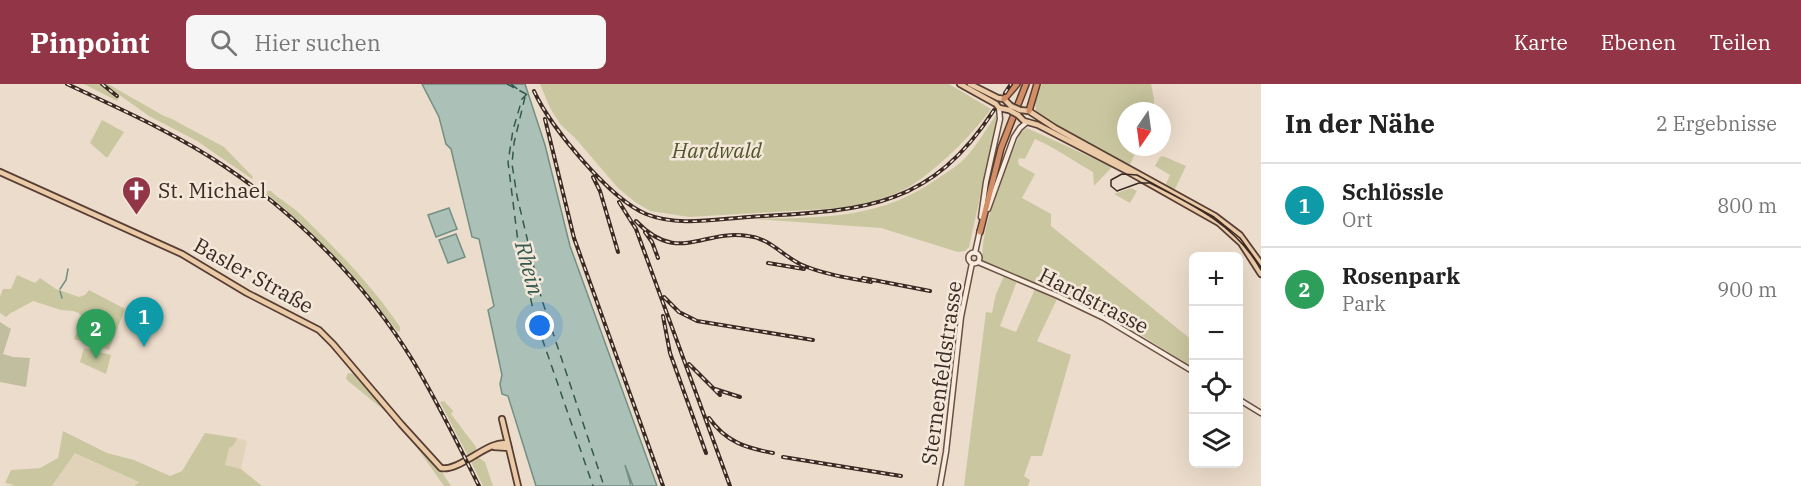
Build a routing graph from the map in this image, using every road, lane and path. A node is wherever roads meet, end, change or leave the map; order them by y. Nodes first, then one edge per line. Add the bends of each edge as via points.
1 (960, 84) edge
2 (970, 84) edge
3 (1017, 84) edge
4 (1026, 84) edge
5 (1036, 84) edge
6 (1000, 102) junction
7 (1010, 108) junction
8 (1019, 112) junction
9 (1031, 113) junction
10 (1028, 122) junction
11 (0, 172) edge
12 (980, 232) junction
13 (975, 253) junction
14 (978, 262) junction
15 (972, 264) junction
16 (1261, 264) edge
17 (1261, 274) edge
18 (1189, 369) edge
19 (1243, 401) edge
20 (1261, 412) edge
21 (502, 419) dead end
22 (505, 430) junction
23 (496, 445) junction
24 (509, 446) junction
25 (518, 486) edge
26 (940, 486) edge

1 - 6 main road
2 - 6 main road
3 - 6 highway
4 - 12 highway via 1001,148
5 - 9 highway
6 - 7 main road
6 - 7 main road
6 - 12 street
7 - 8 main road, bridge
8 - 9 main road
8 - 10 main road
9 - 10 main road
9 - 16 main road via 1221,220 1240,235
10 - 12 street via 1014,137
10 - 17 main road via 1219,223 1241,243
11 - 23 main road, Basler Straße via 182,254 319,330 437,464 447,469
12 - 13 street
13 - 14 street
13 - 15 street via 968,257
14 - 15 street
14 - 18 street, Hardstrasse via 1104,318
15 - 26 street, Sternenfeldstrasse via 961,317
19 - 20 street
21 - 22 main road
22 - 23 main road
22 - 24 main road
23 - 24 main road
24 - 25 main road

